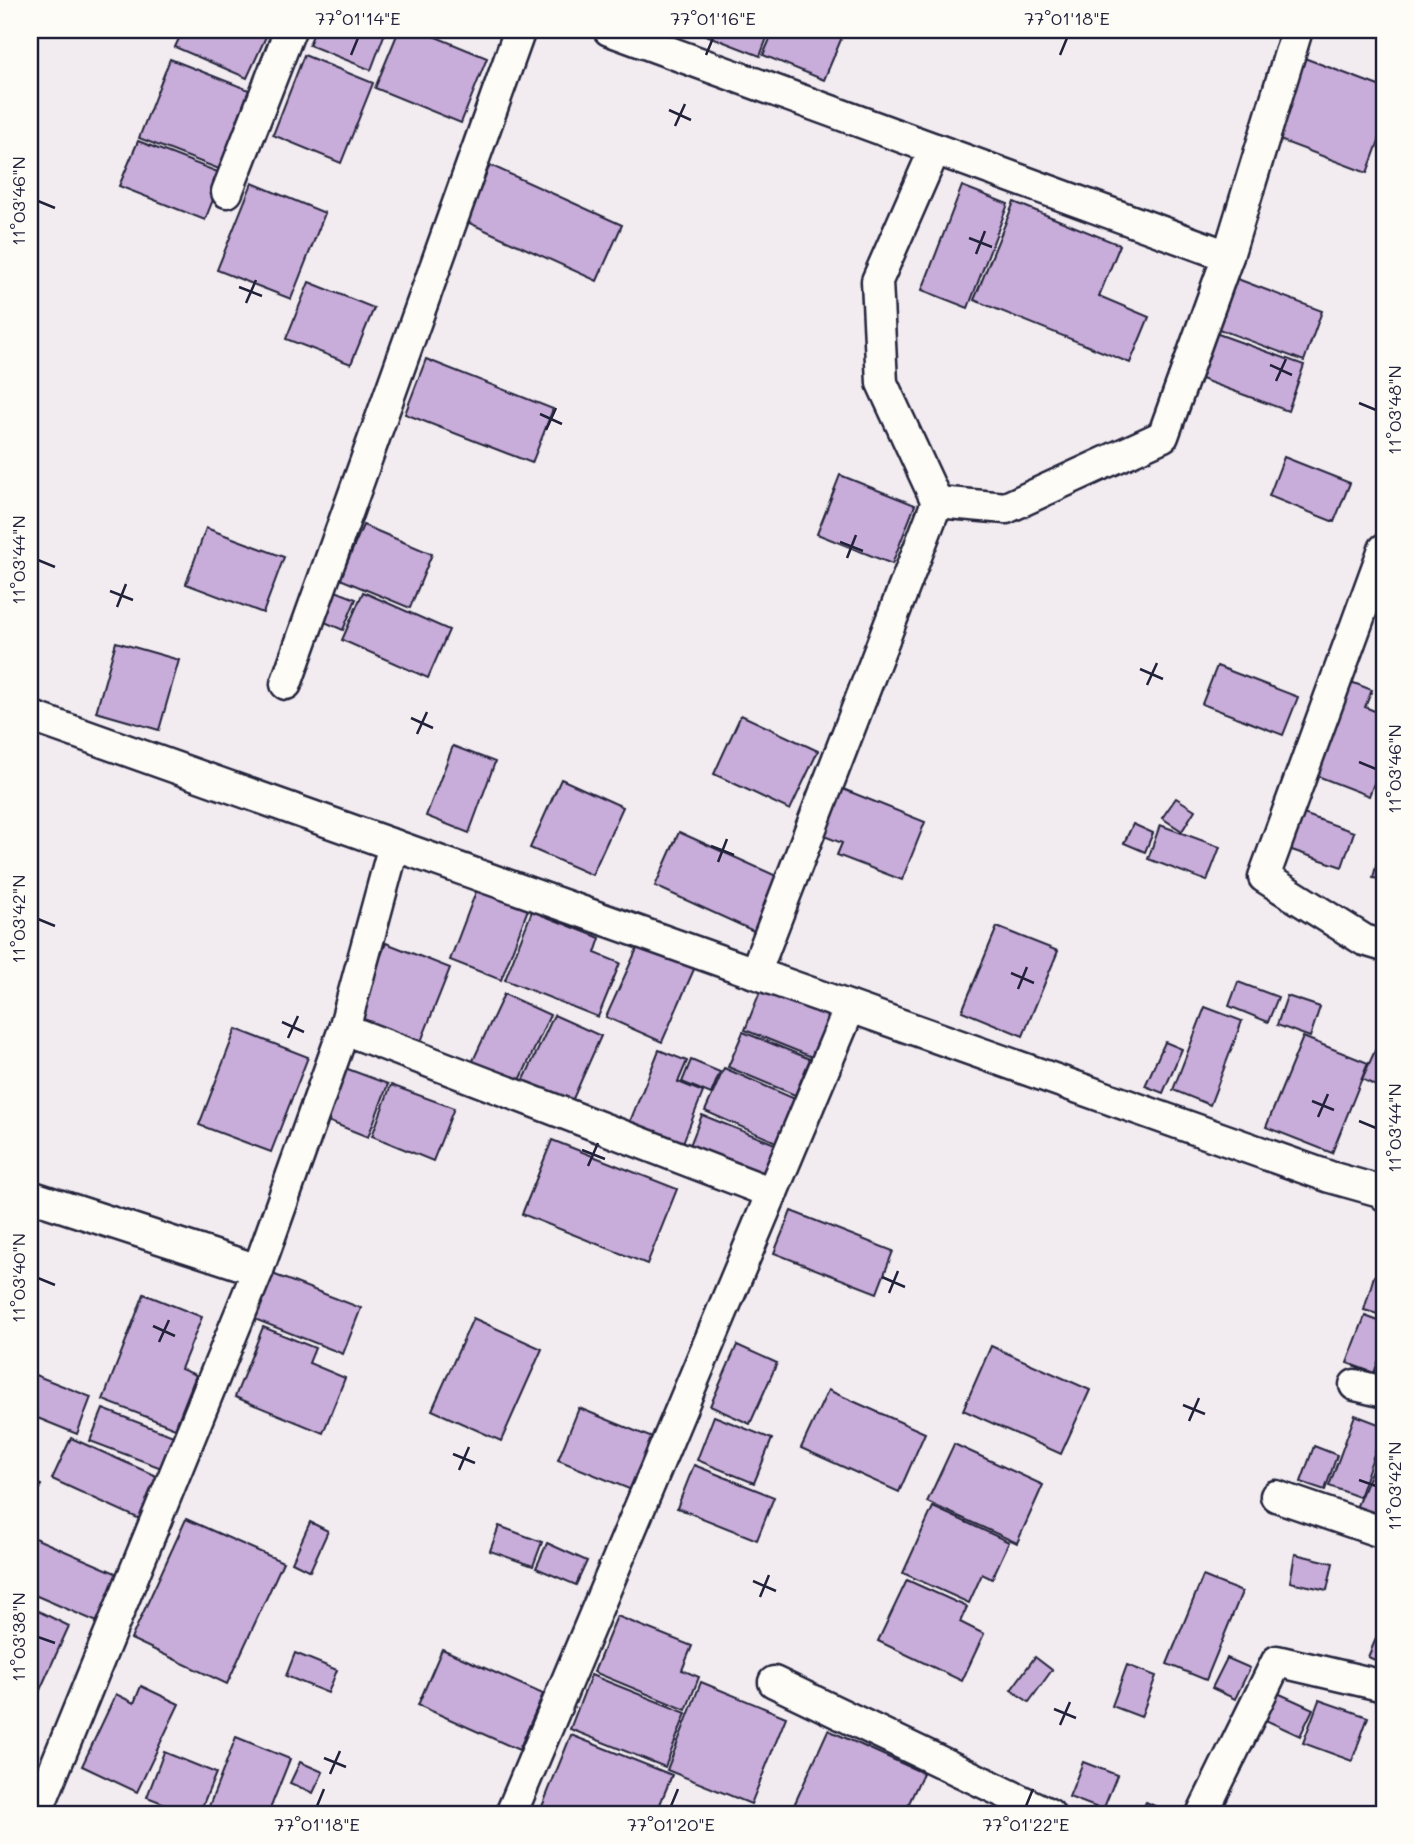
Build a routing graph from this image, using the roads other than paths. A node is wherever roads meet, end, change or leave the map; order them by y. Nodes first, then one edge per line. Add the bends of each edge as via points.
1 (290, 30) edge
2 (520, 30) edge
3 (609, 30) edge
4 (1297, 30) edge
5 (935, 149) junction
6 (227, 192) dead end
7 (1228, 256) junction
8 (937, 502) junction
9 (1384, 549) edge
10 (286, 684) dead end
11 (30, 716) edge
12 (394, 845) junction
13 (1384, 946) edge
14 (755, 973) junction
15 (850, 1007) junction
16 (344, 1029) junction
17 (772, 1193) junction
18 (1384, 1195) edge
19 (30, 1196) edge
20 (258, 1270) junction
21 (1355, 1385) dead end
22 (1384, 1392) edge
23 (1276, 1496) dead end
24 (1384, 1533) edge
25 (774, 1682) dead end
26 (1384, 1686) edge
27 (36, 1814) edge
28 (511, 1814) edge
29 (1049, 1814) edge
30 (1202, 1814) edge

1 - 6 street
2 - 10 street
3 - 5 street
4 - 7 street
5 - 7 street
5 - 8 street via 877,281 882,383
7 - 8 street via 1163,436 1006,508
8 - 14 street
9 - 13 street via 1264,877 1364,940
11 - 12 street
12 - 14 street
12 - 16 street
14 - 15 street
15 - 17 street
15 - 18 street
16 - 17 street
16 - 20 street
17 - 28 street
19 - 20 street
20 - 27 street
21 - 22 street
23 - 24 street
25 - 29 street
26 - 30 street via 1278,1661

